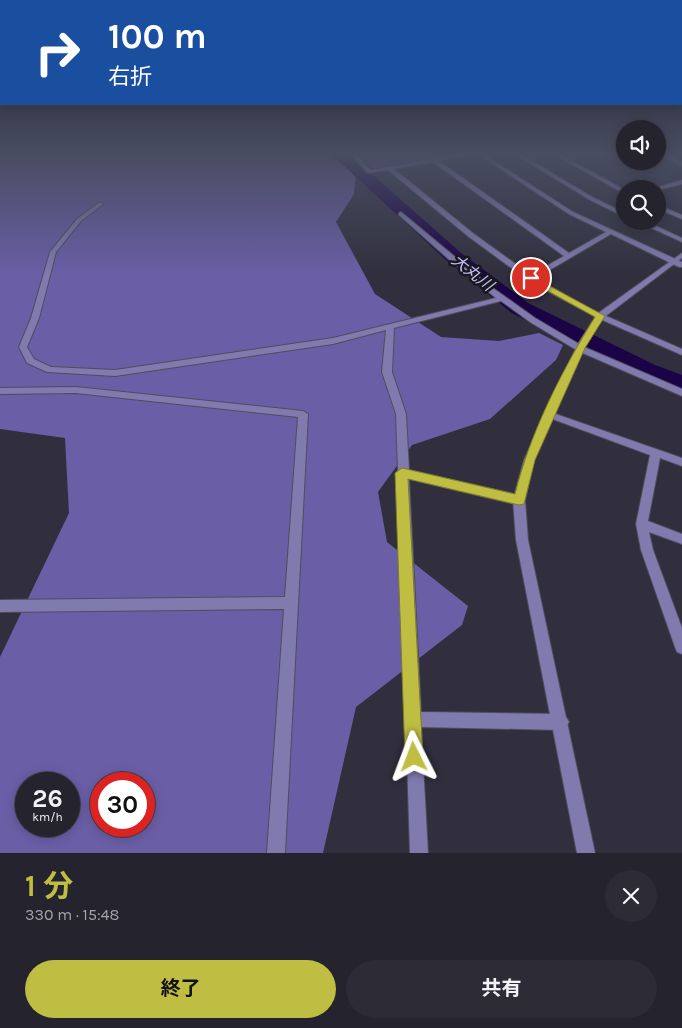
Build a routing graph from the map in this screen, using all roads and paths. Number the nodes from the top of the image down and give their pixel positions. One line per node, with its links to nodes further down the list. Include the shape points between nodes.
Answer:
1 (423, 195): 17 (street, via 498,256)
2 (483, 195): 14 (street)
3 (543, 195): 11 (street)
4 (585, 195): 7 (street)
5 (100, 204): 20 (street, via 79,220 53,252 35,318 23,347 30,361 50,370 115,373 288,348)
6 (666, 210): 9 (street)
7 (616, 211)
8 (402, 214): 18 (street)
9 (682, 217)
10 (659, 230): 12 (street)
11 (610, 232): 14 (street); 15 (street)
12 (682, 240)
13 (682, 255): 15 (street)
14 (569, 256): 17 (street)
15 (674, 262): 16 (street); 19 (street)
16 (682, 265)
17 (531, 278): 19 (street)
18 (501, 299): 20 (street); 21 (street)
19 (600, 316): 21 (street); 22 (street)
20 (390, 328): 28 (street, via 387,372 401,414)
21 (583, 344): 24 (street); 25 (street)
22 (682, 352)
23 (0, 391): 32 (street, via 76,390 302,414)
24 (682, 393)
25 (550, 416): 26 (street); 29 (street, via 529,460)
26 (656, 453): 27 (street); 30 (street)
27 (682, 462)
28 (402, 473): 29 (street); 35 (street)
29 (519, 500): 36 (street, via 522,540)
30 (642, 524): 31 (street); 34 (street, via 647,550)
31 (682, 540)
32 (292, 604): 33 (street); 37 (street)
33 (0, 606)
34 (680, 639)
35 (413, 719): 36 (street); 38 (street)
36 (561, 722): 39 (street)
37 (276, 853)
38 (419, 853)
39 (586, 853)

